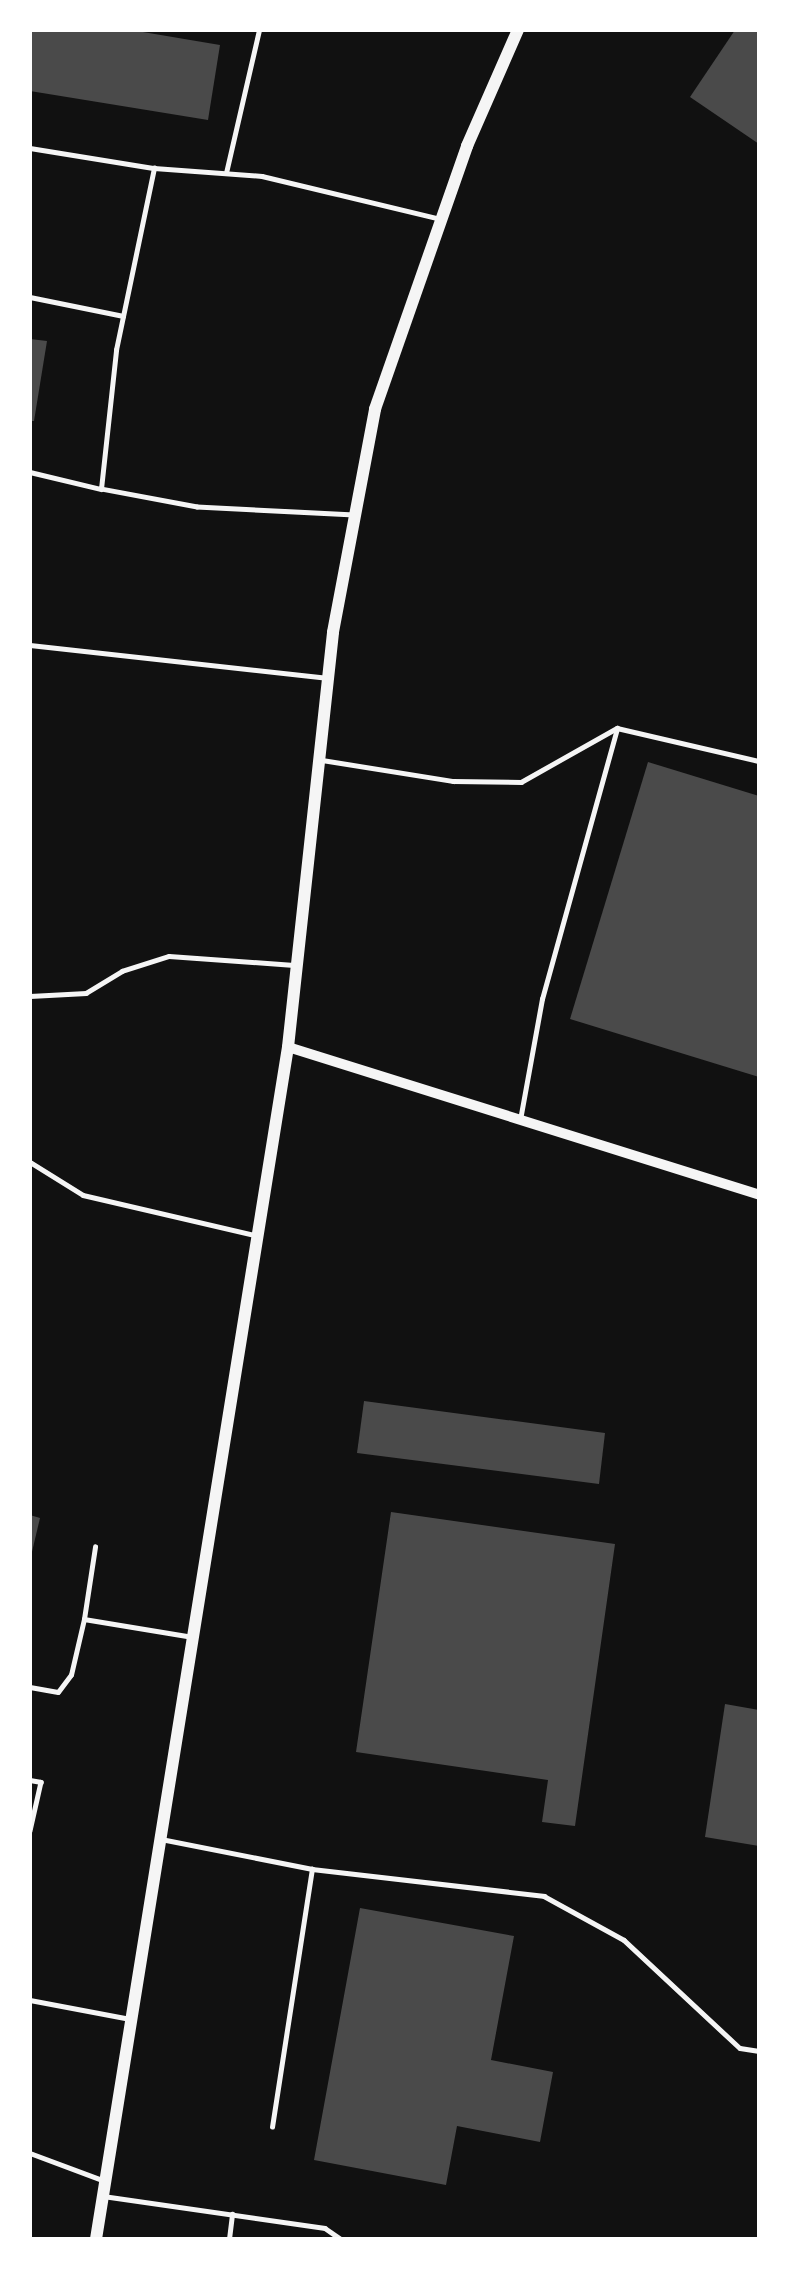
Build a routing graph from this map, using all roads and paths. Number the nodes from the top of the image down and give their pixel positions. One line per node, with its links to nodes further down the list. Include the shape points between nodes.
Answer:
1 (259, 30): 5 (lane)
2 (518, 30): 6 (main road, via 467,146)
3 (30, 148): 4 (lane)
4 (154, 168): 5 (lane); 8 (lane)
5 (226, 173): 6 (lane, via 262,176)
6 (441, 219): 11 (main road, via 375,409)
7 (30, 297): 8 (lane)
8 (123, 316): 10 (lane, via 106,417)
9 (30, 472): 10 (lane)
10 (100, 489): 11 (lane, via 197,507)
11 (355, 515): 13 (main road)
12 (30, 645): 13 (lane)
13 (328, 678): 15 (main road)
14 (617, 728): 15 (lane, via 521,782 453,781); 16 (lane); 20 (lane, via 542,999)
15 (319, 760): 17 (main road)
16 (759, 761)
17 (297, 965): 18 (lane, via 169,956 122,971 86,993); 19 (main road)
18 (30, 996)
19 (288, 1047): 20 (street); 23 (main road)
20 (520, 1120): 22 (street)
21 (30, 1162): 23 (lane, via 83,1195)
22 (759, 1195)
23 (258, 1236): 26 (main road)
24 (95, 1547): 25 (lane)
25 (84, 1619): 26 (lane); 27 (lane, via 71,1675 58,1692)
26 (193, 1637): 30 (main road)
27 (30, 1687)
28 (30, 1780): 29 (lane, via 40,1782)
29 (30, 1831)
30 (160, 1839): 31 (lane); 33 (main road)
31 (312, 1869): 34 (lane, via 544,1896 624,1940 740,2048); 35 (lane)
32 (30, 2000): 33 (lane)
33 (131, 2019): 37 (main road)
34 (759, 2051)
35 (272, 2127)
36 (30, 2153): 37 (lane)
37 (105, 2181): 38 (main road)
38 (103, 2195): 39 (lane); 40 (main road)
39 (232, 2214): 41 (lane); 42 (lane, via 325,2228)
40 (96, 2239)
41 (229, 2239)
42 (341, 2239)

